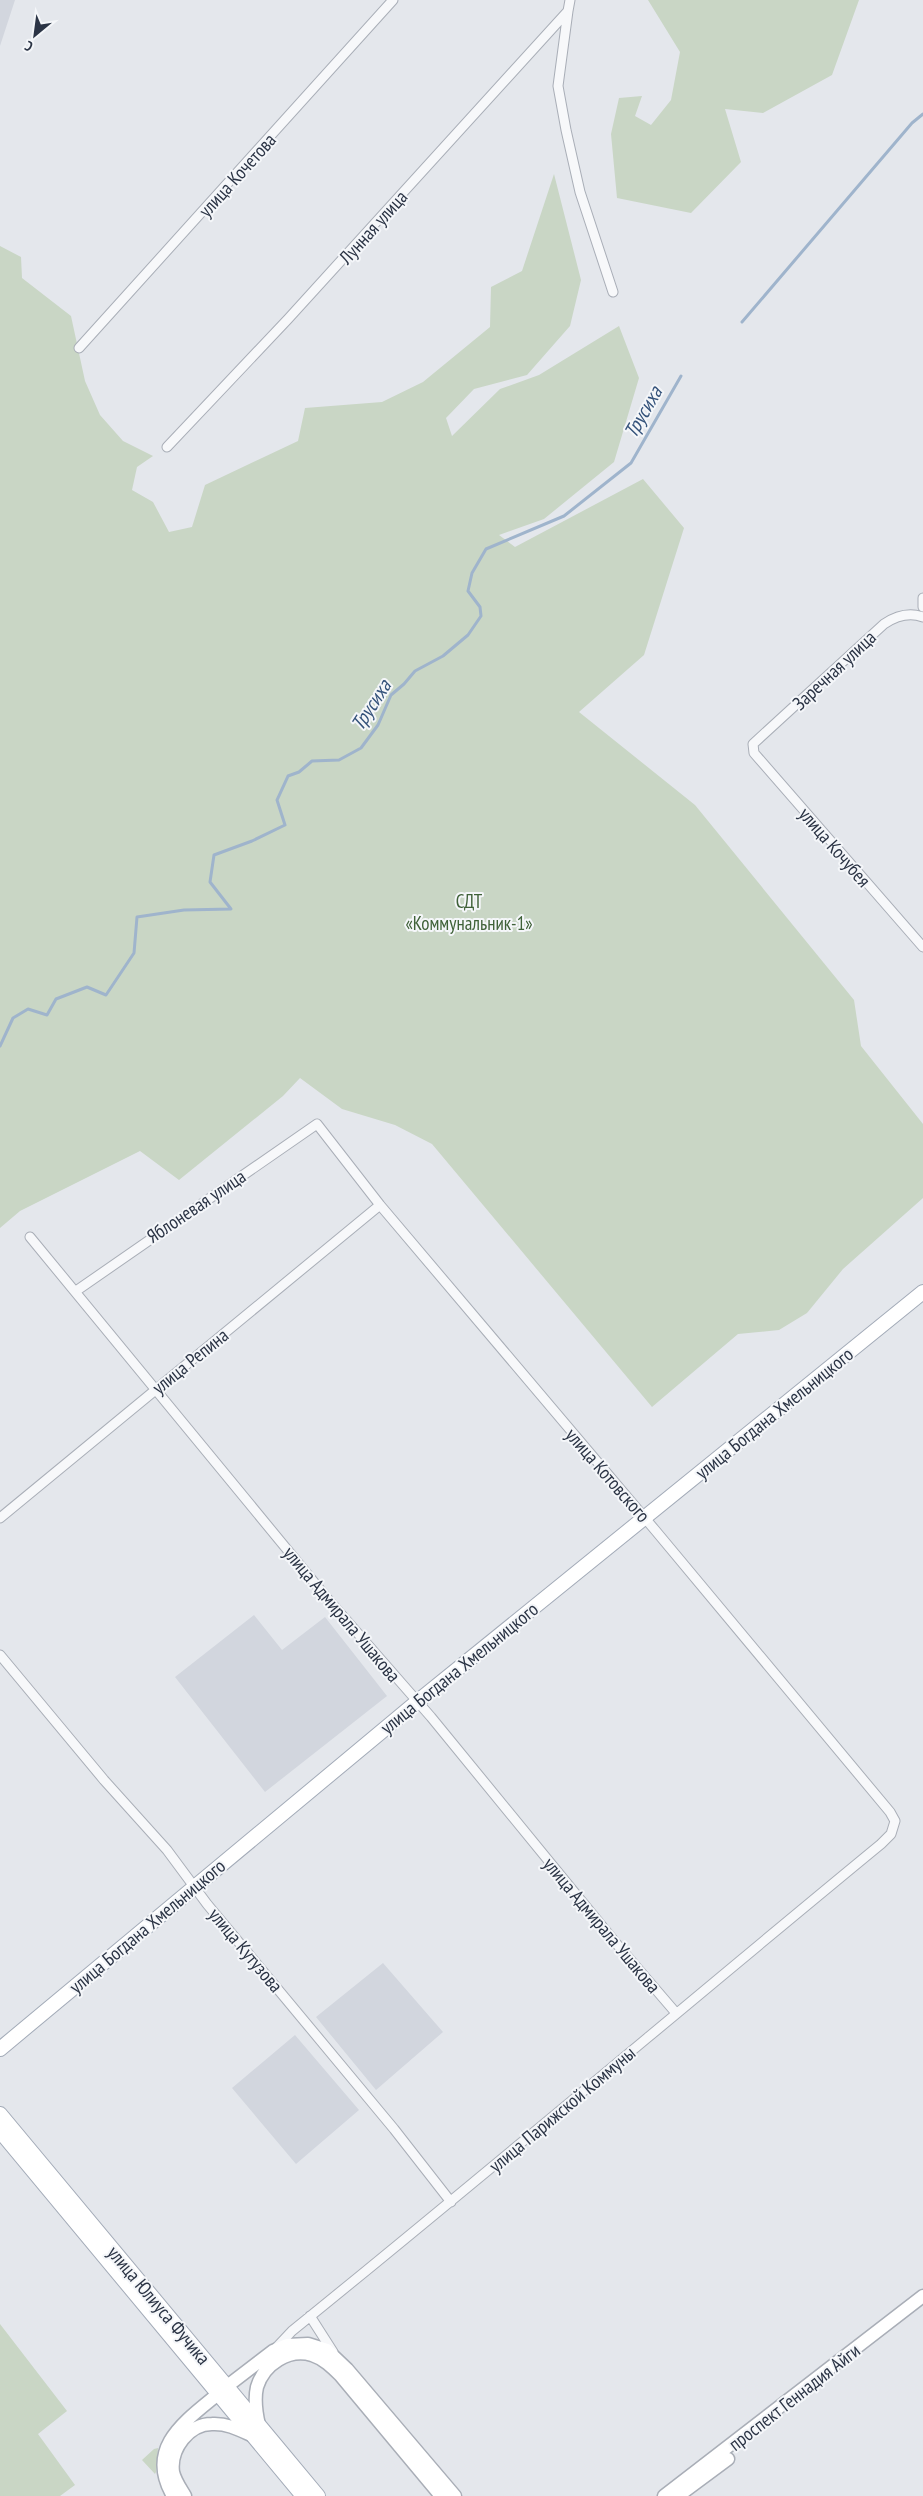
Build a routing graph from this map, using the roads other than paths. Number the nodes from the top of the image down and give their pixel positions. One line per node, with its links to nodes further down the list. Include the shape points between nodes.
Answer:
1 (394, 0): 5 (street, улица Кочетова)
2 (570, 0): 3 (street)
3 (568, 11): 4 (street, via 558,86 580,192); 6 (street, Лунная улица)
4 (613, 292)
5 (79, 348)
6 (167, 447)
7 (923, 598): 8 (street)
8 (923, 607)
9 (923, 616): 10 (street, Заречная улица, via 908,614 884,624)
10 (753, 744): 11 (street, улица Кочубея, via 754,753)
11 (923, 947)
12 (317, 1124): 13 (street, улица Котовского); 15 (street, Яблоневая улица)
13 (380, 1205): 17 (street, улица Репина); 19 (street, улица Котовского)
14 (30, 1237): 15 (street, улица Адмирала Ушакова)
15 (76, 1291): 17 (street, улица Адмирала Ушакова)
16 (923, 1292): 19 (main road, улица Богдана Хмельницкого)
17 (155, 1390): 18 (street, улица Репина); 21 (street, улица Адмирала Ушакова)
18 (0, 1518)
19 (644, 1518): 21 (main road, улица Богдана Хмельницкого); 22 (street, улица Котовского, via 890,1812 895,1821)
20 (0, 1655): 23 (street, улица Кутузова)
21 (417, 1702): 23 (main road, улица Богдана Хмельницкого); 24 (street, улица Адмирала Ушакова)
22 (894, 1827): 24 (street, улица Парижской Коммуны, via 881,1844)
23 (194, 1886): 25 (main road, улица Богдана Хмельницкого); 28 (street, улица Кутузова)
24 (676, 2013): 28 (street, улица Парижской Коммуны)
25 (0, 2049)
26 (0, 2114): 34 (main road, улица Юлиуса Фучика)
27 (0, 2131): 34 (main road, улица Юлиуса Фучика)
28 (452, 2202): 31 (street, улица Парижской Коммуны)
29 (923, 2296): 42 (main road, проспект Геннадия Айги)
30 (923, 2306): 43 (main road, проспект Геннадия Айги)
31 (310, 2316): 32 (street, улица Парижской Коммуны); 33 (street)
32 (273, 2351): 33 (main road, via 287,2345 308,2344 327,2350); 34 (main road, улица Парижской Коммуны)
33 (336, 2357): 41 (main road)
34 (222, 2391): 35 (main road, улица Юлиуса Фучика); 36 (main road, улица Парижской Коммуны, via 174,2433 165,2452 166,2484)
35 (256, 2431): 37 (main road, via 201,2425 183,2439 175,2454 173,2472); 38 (main road, улица Юлиуса Фучика); 39 (main road, улица Юлиуса Фучика); 40 (main road, via 255,2397 265,2372 284,2356 312,2355 330,2365)
36 (173, 2496)
37 (185, 2496)
38 (303, 2496)
39 (318, 2496)
40 (441, 2496)
41 (455, 2496)
42 (664, 2496)
43 (678, 2496)

